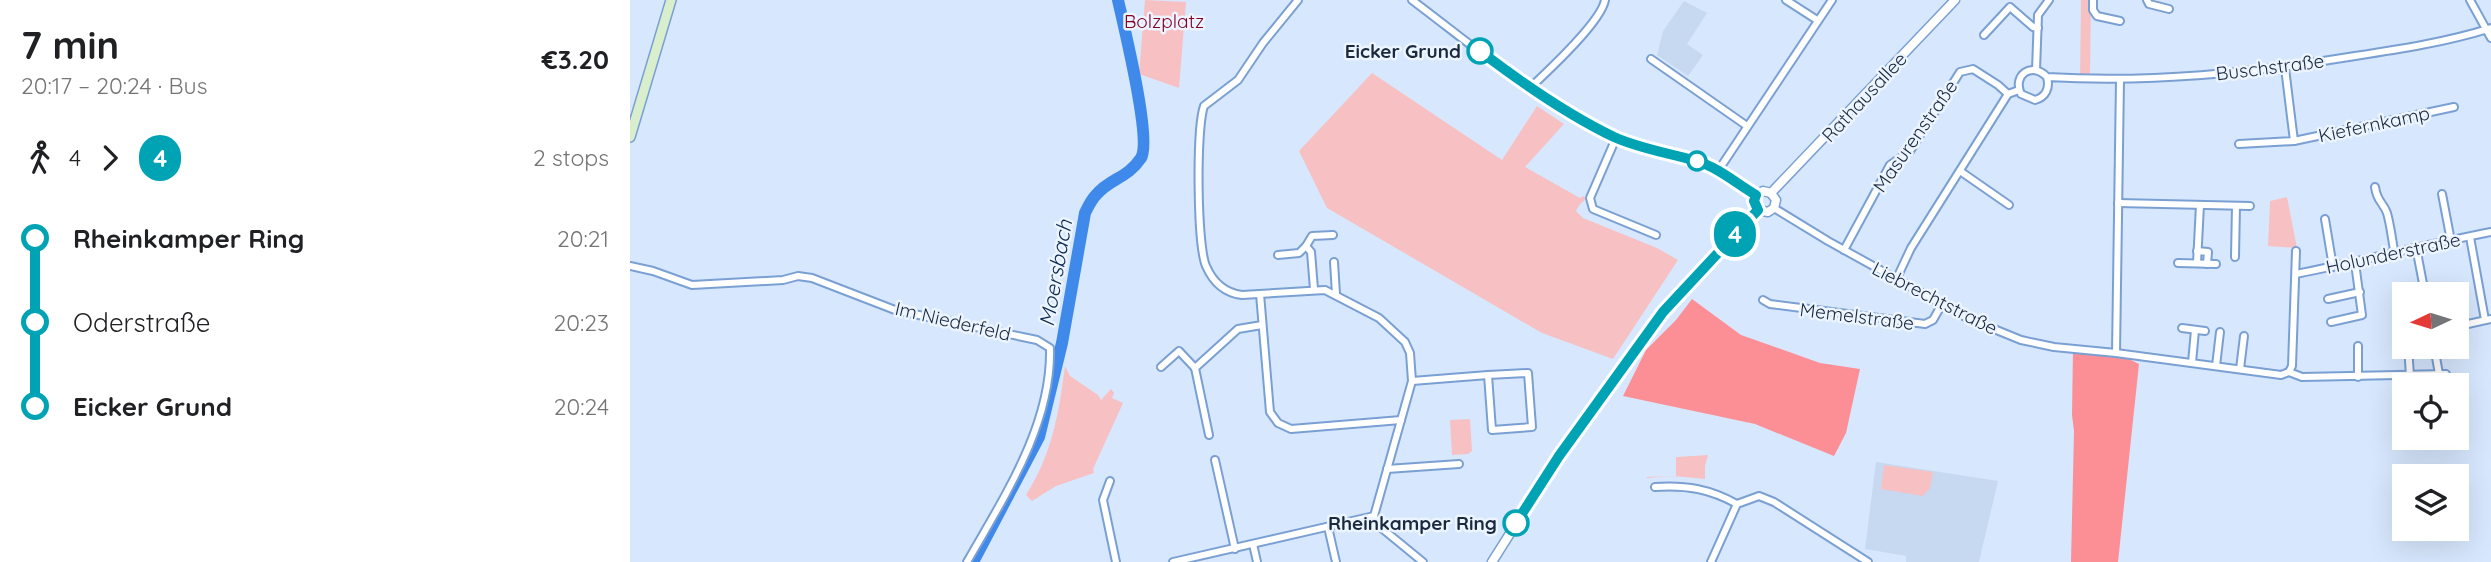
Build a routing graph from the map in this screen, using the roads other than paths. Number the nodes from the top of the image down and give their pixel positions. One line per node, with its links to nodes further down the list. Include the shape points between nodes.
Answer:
1 (671, 0): 29 (main road)
2 (1412, 0): 24 (street)
3 (1605, 0): 24 (street, via 1603,9 1571,47)
4 (1786, 0): 13 (street)
5 (1832, 0): 13 (street)
6 (1955, 0): 36 (street, Rathausallee)
7 (2049, 0): 15 (street, via 2038,15)
8 (2093, 0): 14 (street, via 2097,16)
9 (2147, 0): 12 (street)
10 (2470, 0): 16 (street)
11 (1296, 1): 73 (street, via 1238,80 1209,100 1200,118 1205,264 1210,275 1232,294)
12 (2169, 9)
13 (1817, 20): 28 (street)
14 (2120, 21)
15 (2038, 28): 17 (street, via 2010,7); 21 (street)
16 (2488, 29): 18 (street); 20 (street, Buschstraße, via 2436,43)
17 (1984, 34)
18 (2491, 38)
19 (1651, 59): 28 (street)
20 (2285, 68): 23 (street, Buschstraße); 31 (street, Kiefernkamp)
21 (2036, 70): 22 (street); 25 (street, via 2022,75)
22 (2046, 77): 23 (street, Buschstraße); 25 (street, via 2048,87 2039,99 2030,100)
23 (2120, 80): 39 (street)
24 (1531, 87): 30 (street)
25 (2019, 90): 26 (street)
26 (2008, 94): 34 (street); 54 (street, Masurenstraße, via 1973,69 1961,72 1910,151 1890,165)
27 (2454, 107): 31 (street, Kiefernkamp)
28 (1747, 126): 33 (street)
29 (630, 137)
30 (1616, 138): 33 (street); 48 (street, via 1590,205)
31 (2294, 141): 32 (street, Kiefernkamp)
32 (2239, 144)
33 (1718, 171): 38 (street)
34 (1960, 171): 40 (street); 69 (street)
35 (2375, 187): 58 (street, via 2377,201 2388,216)
36 (1771, 193): 38 (street); 44 (street, via 1776,200)
37 (2442, 194): 51 (street)
38 (1756, 195): 45 (street)
39 (2118, 202): 41 (street); 88 (street)
40 (2009, 205)
41 (2200, 205): 42 (street); 55 (street)
42 (2236, 206): 43 (street); 59 (street)
43 (2250, 206)
44 (1774, 208): 45 (street); 54 (street, Liebrechtstraße)
45 (1758, 210): 111 (street, via 1663,312 1559,456)
46 (2325, 219): 67 (street)
47 (2491, 232): 50 (street, Holunderstraße)
48 (1656, 234)
49 (1334, 235): 52 (street, via 1312,236)
50 (2470, 237): 51 (street, Holunderstraße); 78 (street)
51 (2451, 241): 53 (street, Holunderstraße)
52 (1306, 246): 57 (street, via 1299,253); 71 (street, via 1311,252)
53 (2416, 247): 58 (street, Holunderstraße); 70 (street)
54 (1843, 250): 69 (street, Liebrechtstraße)
55 (2197, 251): 62 (street); 64 (street, via 2207,252)
56 (2296, 251): 68 (street, Holunderstraße)
57 (1278, 255)
58 (2395, 255): 63 (street, Holunderstraße)
59 (2235, 257)
60 (1334, 262): 74 (street)
61 (2178, 263): 62 (street)
62 (2197, 263): 64 (street)
63 (2355, 263): 67 (street, Holunderstraße); 72 (street)
64 (2207, 264): 65 (street)
65 (2216, 264)
66 (630, 266): 112 (street, Im Niederfeld, via 692,285 812,278 895,310 1037,340 1050,348 1044,400 1031,442)
67 (2333, 267): 68 (street, Holunderstraße)
68 (2296, 274): 94 (street, Holunderstraße)
69 (1896, 280): 77 (street, Liebrechtstraße)
70 (2423, 282)
71 (1314, 289): 73 (street); 74 (street)
72 (2360, 292): 75 (street); 79 (street, via 2362,315)
73 (1260, 294): 81 (street)
74 (1336, 294): 98 (street, via 1397,333 1410,353)
75 (2329, 299)
76 (1763, 300): 77 (street, Memelstraße, via 1925,324 1933,320)
77 (1942, 304): 88 (street, Liebrechtstraße, via 2021,340)
78 (2488, 320): 80 (street)
79 (2331, 322)
80 (2469, 324)
81 (1262, 325): 92 (street, via 1238,329); 99 (street, via 1270,412 1278,423 1291,429)
82 (2182, 328): 83 (street)
83 (2195, 330): 84 (street); 89 (street)
84 (2205, 331)
85 (2220, 332): 90 (street)
86 (2244, 336): 93 (street)
87 (2358, 346): 97 (street)
88 (2116, 353): 89 (street, Liebrechtstraße)
89 (2192, 363): 90 (street, Liebrechtstraße)
90 (2217, 366): 93 (street, Liebrechtstraße)
91 (1161, 367): 92 (street, via 1179,351)
92 (1195, 368): 100 (street)
93 (2240, 369): 94 (street, Liebrechtstraße)
94 (2289, 372): 97 (street, Liebrechtstraße, via 2302,377)
95 (1488, 375): 95 (street, via 1492,430 1532,427 1528,373); 98 (street)
96 (2392, 376): 97 (street, Liebrechtstraße)
97 (2358, 377)
98 (1412, 381): 99 (street)
99 (1401, 420): 103 (street)
100 (1209, 435)
101 (1215, 460): 110 (street)
102 (1459, 464): 103 (street)
103 (1387, 468): 107 (street)
104 (1110, 481): 113 (street, via 1102,500)
105 (1656, 487): 106 (street, via 1718,493)
106 (1737, 505): 118 (street); 119 (street, via 1759,496 1774,502)
107 (1374, 516): 108 (street); 117 (street, via 1379,526)
108 (1328, 527): 109 (street); 116 (street)
109 (1253, 544): 110 (street); 115 (street)
110 (1235, 549): 114 (street)
111 (1495, 559)
112 (967, 562)
113 (1116, 562)
114 (1175, 562)
115 (1257, 562)
116 (1336, 562)
117 (1423, 562)
118 (1711, 562)
119 (1868, 562)

